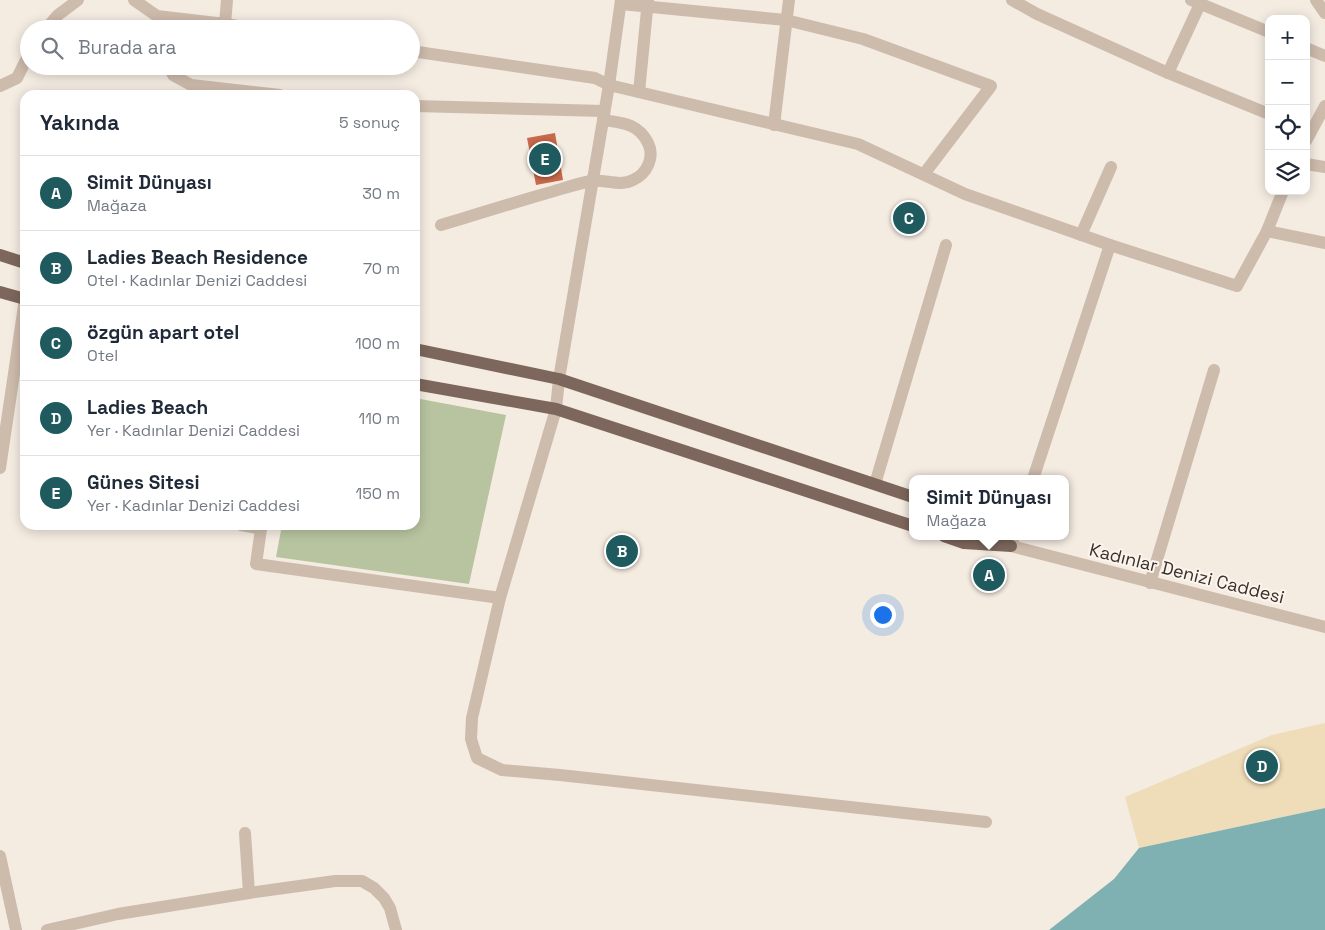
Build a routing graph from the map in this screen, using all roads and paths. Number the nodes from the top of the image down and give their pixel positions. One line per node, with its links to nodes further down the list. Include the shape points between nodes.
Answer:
1 (78, 0): 11 (street)
2 (134, 0): 12 (street)
3 (227, 0): 13 (street)
4 (789, 0): 14 (street)
5 (1012, 0): 20 (street, via 1036,14)
6 (1316, 0): 10 (street)
7 (621, 2): 9 (street); 22 (street)
8 (1195, 2): 15 (street); 20 (street)
9 (648, 3): 14 (street); 25 (street)
10 (1325, 13)
11 (54, 20)
12 (155, 20)
13 (225, 20)
14 (786, 20): 30 (street); 35 (street, via 863,39 991,86)
15 (1265, 30)
16 (1310, 50): 18 (street)
17 (420, 52): 22 (street, via 595,78)
18 (1325, 56)
19 (20, 72): 23 (street, via 17,78)
20 (1168, 73): 28 (street)
21 (173, 75): 24 (street, via 191,85)
22 (609, 85): 25 (street); 29 (street)
23 (0, 86)
24 (236, 90)
25 (639, 92): 30 (street)
26 (420, 106): 29 (street)
27 (1325, 106): 31 (street)
28 (1265, 112)
29 (604, 116): 36 (street); 36 (street, via 638,129 649,145 650,160 647,168 634,180 625,183)
30 (774, 124): 35 (street, via 858,144)
31 (1310, 131)
32 (1310, 165): 34 (street)
33 (1111, 167): 40 (street)
34 (1325, 167)
35 (924, 174): 40 (street, via 965,194)
36 (593, 181): 38 (street); 51 (street)
37 (1282, 195): 39 (street)
38 (441, 225)
39 (1266, 231): 42 (street); 43 (street, via 1238,286)
40 (1081, 235): 43 (street)
41 (946, 244): 56 (street)
42 (1325, 244)
43 (1110, 245): 55 (street)
44 (0, 255): 45 (main road)
45 (20, 261)
46 (0, 292): 47 (main road)
47 (20, 298)
48 (20, 333): 54 (street)
49 (420, 350): 51 (main road)
50 (1214, 370): 62 (street)
51 (559, 379): 53 (street); 56 (main road)
52 (420, 385): 53 (main road)
53 (556, 409): 58 (main road); 63 (street)
54 (0, 468)
55 (1034, 475)
56 (875, 484): 57 (main road)
57 (909, 497)
58 (909, 525)
59 (262, 530): 63 (street, via 256,564)
60 (955, 540): 61 (main road, via 964,543)
61 (1012, 541): 62 (street, Kadınlar Denizi Caddesi)
62 (1150, 582): 64 (street, Kadınlar Denizi Caddesi)
63 (500, 598): 65 (street, via 472,718 471,739 477,758 502,770)
64 (1325, 627)
65 (986, 822)
66 (245, 832): 68 (street)
67 (0, 856): 69 (street)
68 (249, 893): 70 (street, via 118,914); 71 (street, via 335,881 362,881 384,898)
69 (16, 930)
70 (49, 930)
71 (396, 930)

